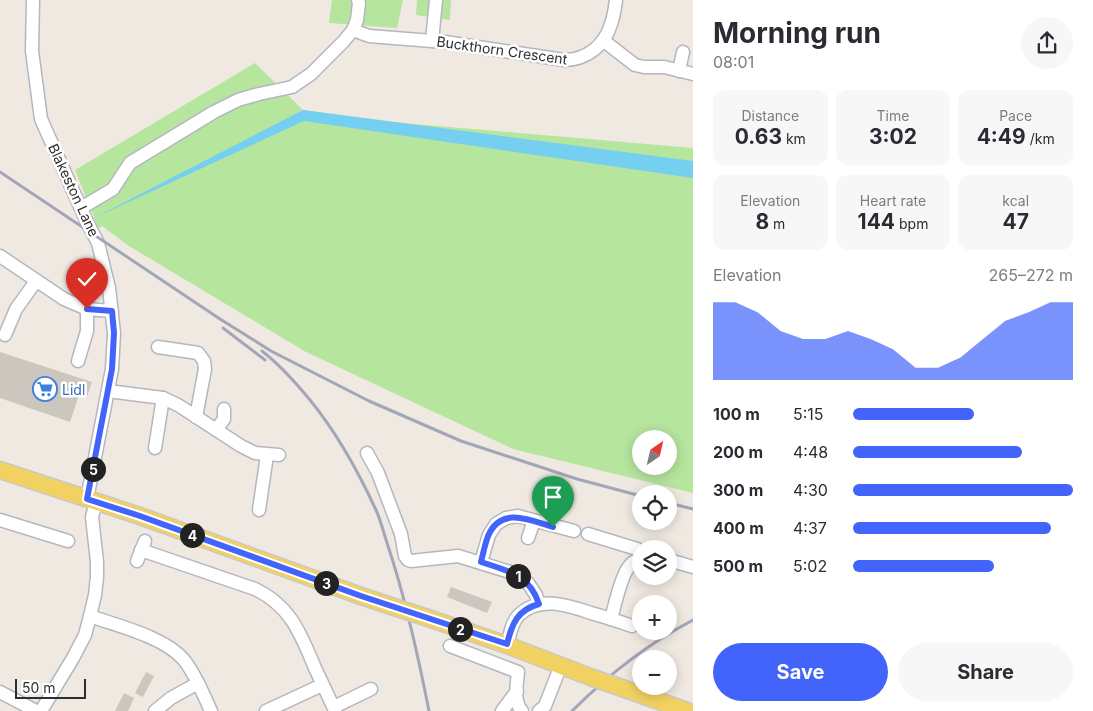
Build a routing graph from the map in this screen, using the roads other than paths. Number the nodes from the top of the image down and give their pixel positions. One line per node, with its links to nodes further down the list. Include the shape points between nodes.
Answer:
1 (32, 0): 11 (street, Blakeston Lane, via 32,51 41,119)
2 (358, 0): 5 (street, via 357,20)
3 (436, 0): 6 (street)
4 (616, 0): 7 (street)
5 (352, 30): 6 (street, Buckthorn Crescent, via 368,36); 11 (street, via 311,74 292,87 238,100 214,112 130,163 113,189)
6 (432, 41): 7 (street, Buckthorn Crescent, via 574,60 590,53)
7 (604, 41): 9 (street, via 635,65)
8 (683, 52): 9 (street)
9 (680, 71): 10 (street)
10 (693, 74)
11 (81, 208): 15 (street, Blakeston Lane, via 98,243 110,288)
12 (0, 256): 13 (street)
13 (36, 281): 14 (street); 16 (street, via 16,310)
14 (87, 309): 15 (street); 18 (street, via 87,331)
15 (112, 311): 19 (street, Blakeston Lane, via 114,333)
16 (5, 335)
17 (158, 347): 22 (street, via 198,353 204,360)
18 (78, 361)
19 (108, 390): 20 (street); 27 (street, Blakeston Lane)
20 (163, 398): 22 (street); 24 (street)
21 (224, 409): 23 (street, via 224,419)
22 (196, 417): 23 (street)
23 (216, 430): 28 (street, via 255,453 273,455 265,469)
24 (155, 448)
25 (367, 453): 37 (street, via 402,534 408,560 458,556)
26 (0, 470): 27 (main road)
27 (92, 500): 42 (street, Blakeston Lane, via 97,577); 45 (main road, bridge, via 352,593)
28 (259, 510)
29 (0, 520): 34 (street)
30 (534, 521): 31 (street); 33 (street); 37 (street, via 518,516 496,524 488,535)
31 (574, 532)
32 (588, 534): 35 (street)
33 (528, 538)
34 (68, 541)
35 (632, 547)
36 (141, 550): 49 (street, via 255,589 272,599 294,623)
37 (481, 562): 41 (street, via 513,573 528,583)
38 (677, 562): 40 (street)
39 (632, 563): 43 (street, via 624,574)
40 (693, 567)
41 (539, 604): 43 (street, via 567,605); 45 (street, via 518,616)
42 (90, 616): 48 (street, via 172,648); 55 (street, Blakeston Lane, via 73,658)
43 (611, 619): 44 (street)
44 (632, 626)
45 (507, 644): 47 (main road)
46 (450, 646): 51 (street, via 518,672)
47 (561, 665): 61 (street, via 545,706); 62 (main road, bridge)
48 (198, 683): 56 (street); 57 (street)
49 (322, 684): 53 (street); 58 (street)
50 (371, 689): 53 (street)
51 (517, 691): 59 (street); 60 (street)
52 (0, 692): 54 (street)
53 (334, 709)
54 (36, 711)
55 (41, 711)
56 (155, 711)
57 (211, 711)
58 (266, 711)
59 (502, 711)
60 (522, 711)
61 (539, 711)
62 (687, 711)

